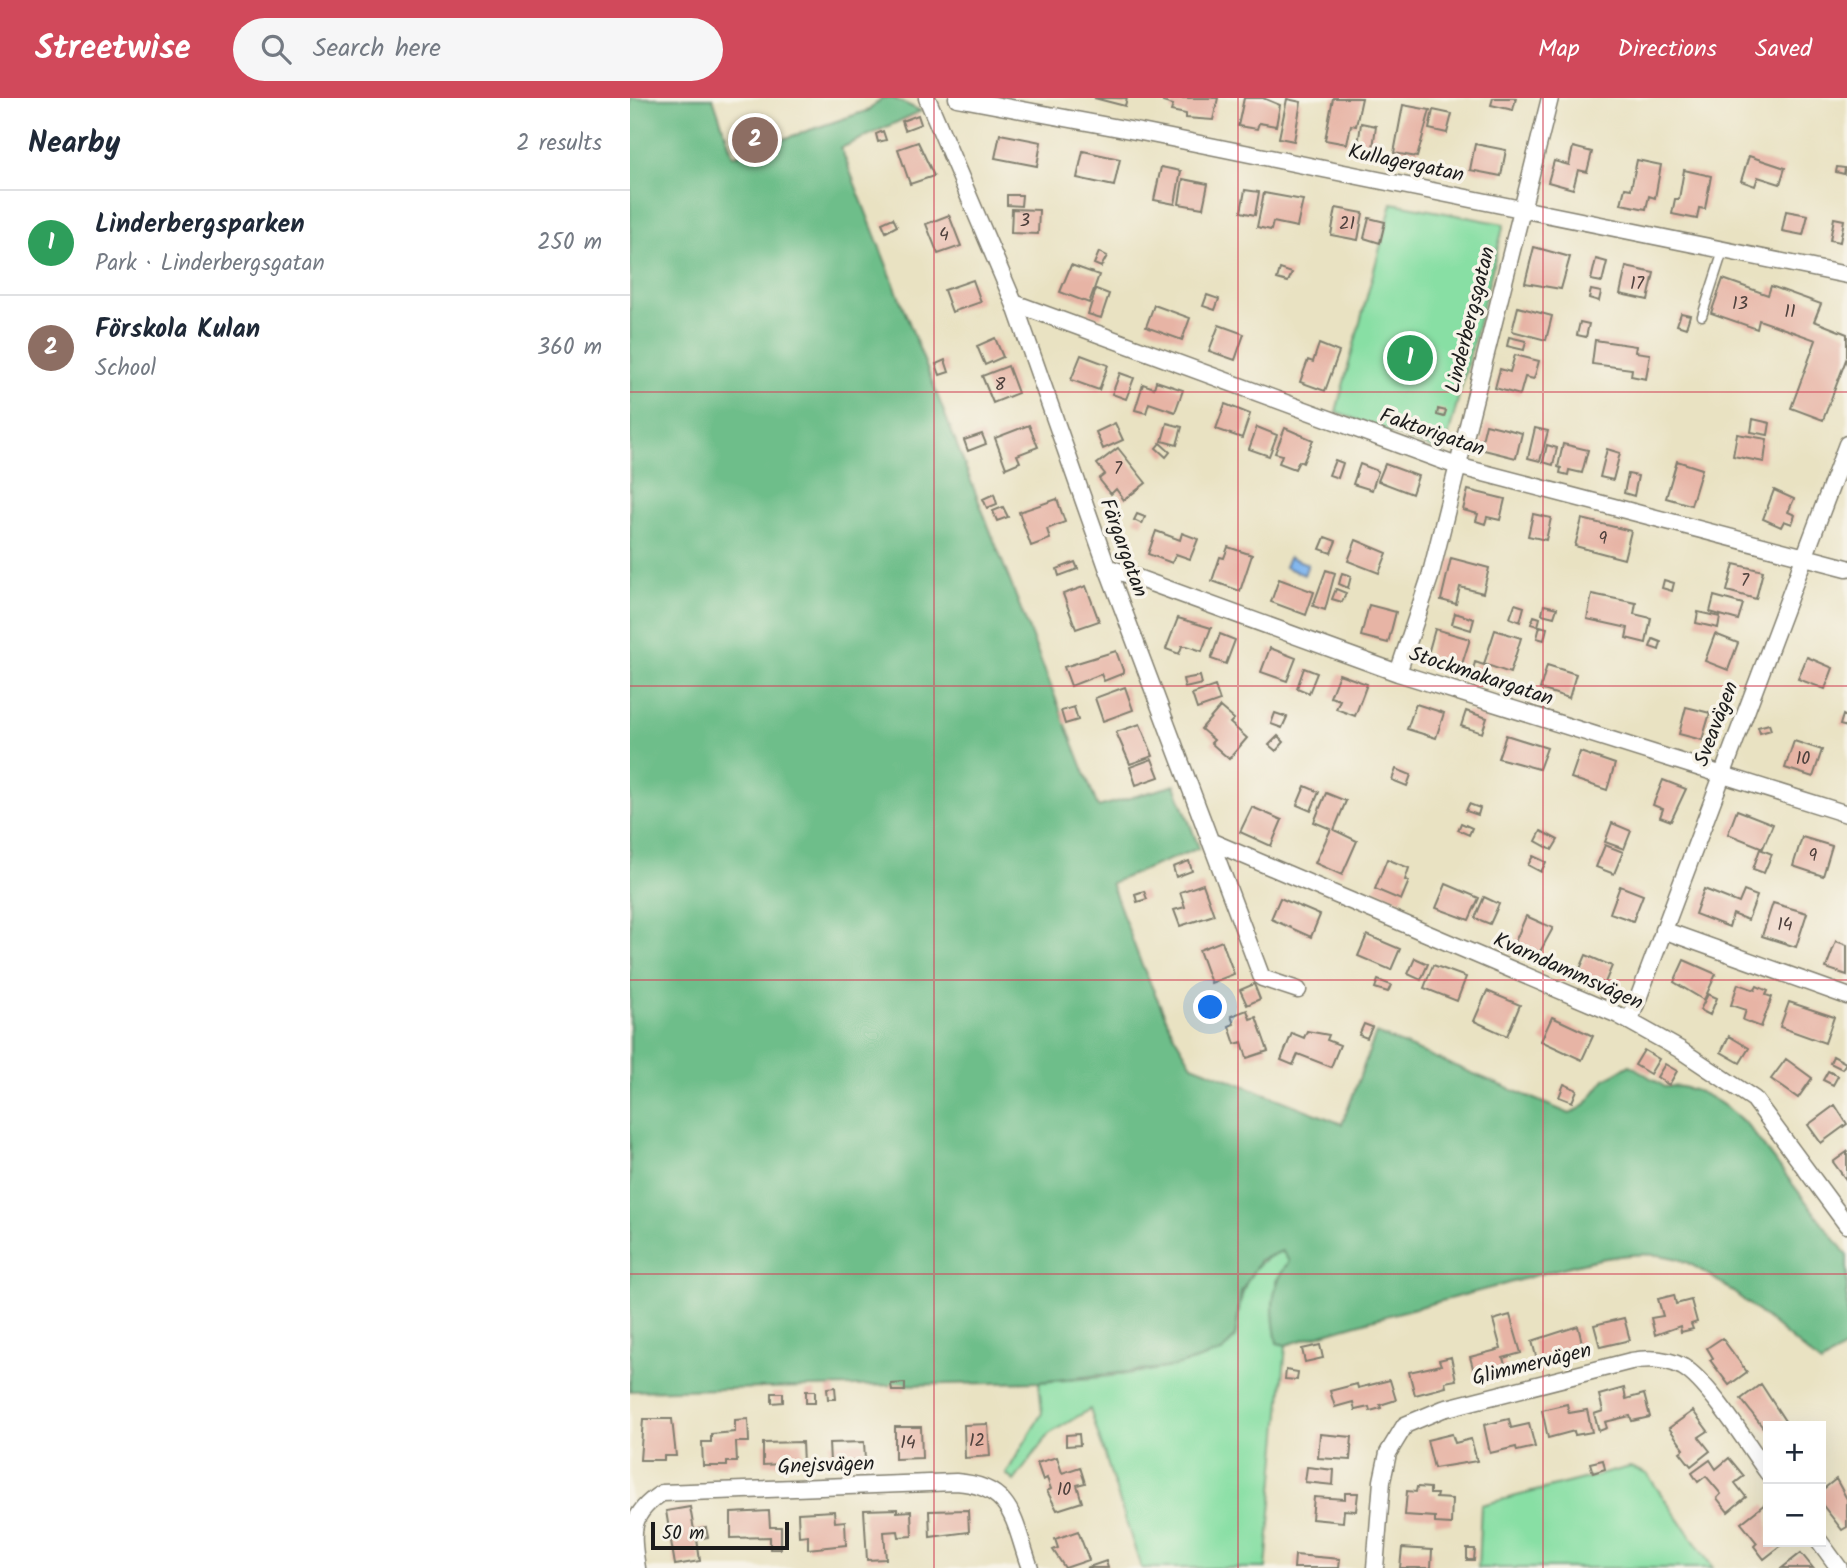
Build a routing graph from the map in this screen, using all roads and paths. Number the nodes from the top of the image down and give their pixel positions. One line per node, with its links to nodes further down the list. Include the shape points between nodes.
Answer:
1 (927, 98): 7 (street, Färgargatan)
2 (957, 98): 4 (street, Kullagergatan)
3 (1550, 98): 4 (street, Linderbergsgatan)
4 (1520, 209): 5 (street, Kullagergatan); 10 (street, Linderbergsgatan)
5 (1723, 251): 6 (street, Kullagergatan); 8 (lane)
6 (1847, 275)
7 (1014, 303): 10 (street, Faktorigatan); 12 (street, Färgargatan)
8 (1702, 316)
9 (1847, 444): 11 (street, Sveavägen)
10 (1457, 466): 11 (street, Faktorigatan); 14 (street, Linderbergsgatan, via 1430,577)
11 (1803, 556): 13 (street, Faktorigatan); 15 (street, Sveavägen)
12 (1107, 567): 14 (street, Stockmakargatan); 17 (street, Färgargatan)
13 (1847, 568)
14 (1398, 673): 15 (street, Stockmakargatan)
15 (1721, 774): 16 (street, Stockmakargatan); 18 (street, Sveavägen)
16 (1847, 814)
17 (1210, 841): 19 (street, Färgargatan, via 1262,978); 21 (street, Kvarndammsvägen)
18 (1663, 930): 20 (street); 21 (street, Sveavägen)
19 (1298, 990)
20 (1847, 996)
21 (1630, 1020): 22 (street, Kvarndammsvägen, via 1754,1099)
22 (1847, 1224)
23 (1763, 1466): 27 (street, Glimmervägen, via 1695,1375 1667,1361 1631,1361 1443,1409 1405,1425 1388,1453)
24 (1824, 1547): 28 (street)
25 (637, 1568): 26 (street, Gnejsvägen, via 631,1532 634,1515 642,1503 662,1493 956,1482 979,1484 1000,1496)
26 (1030, 1568)
27 (1375, 1568)
28 (1839, 1568)

